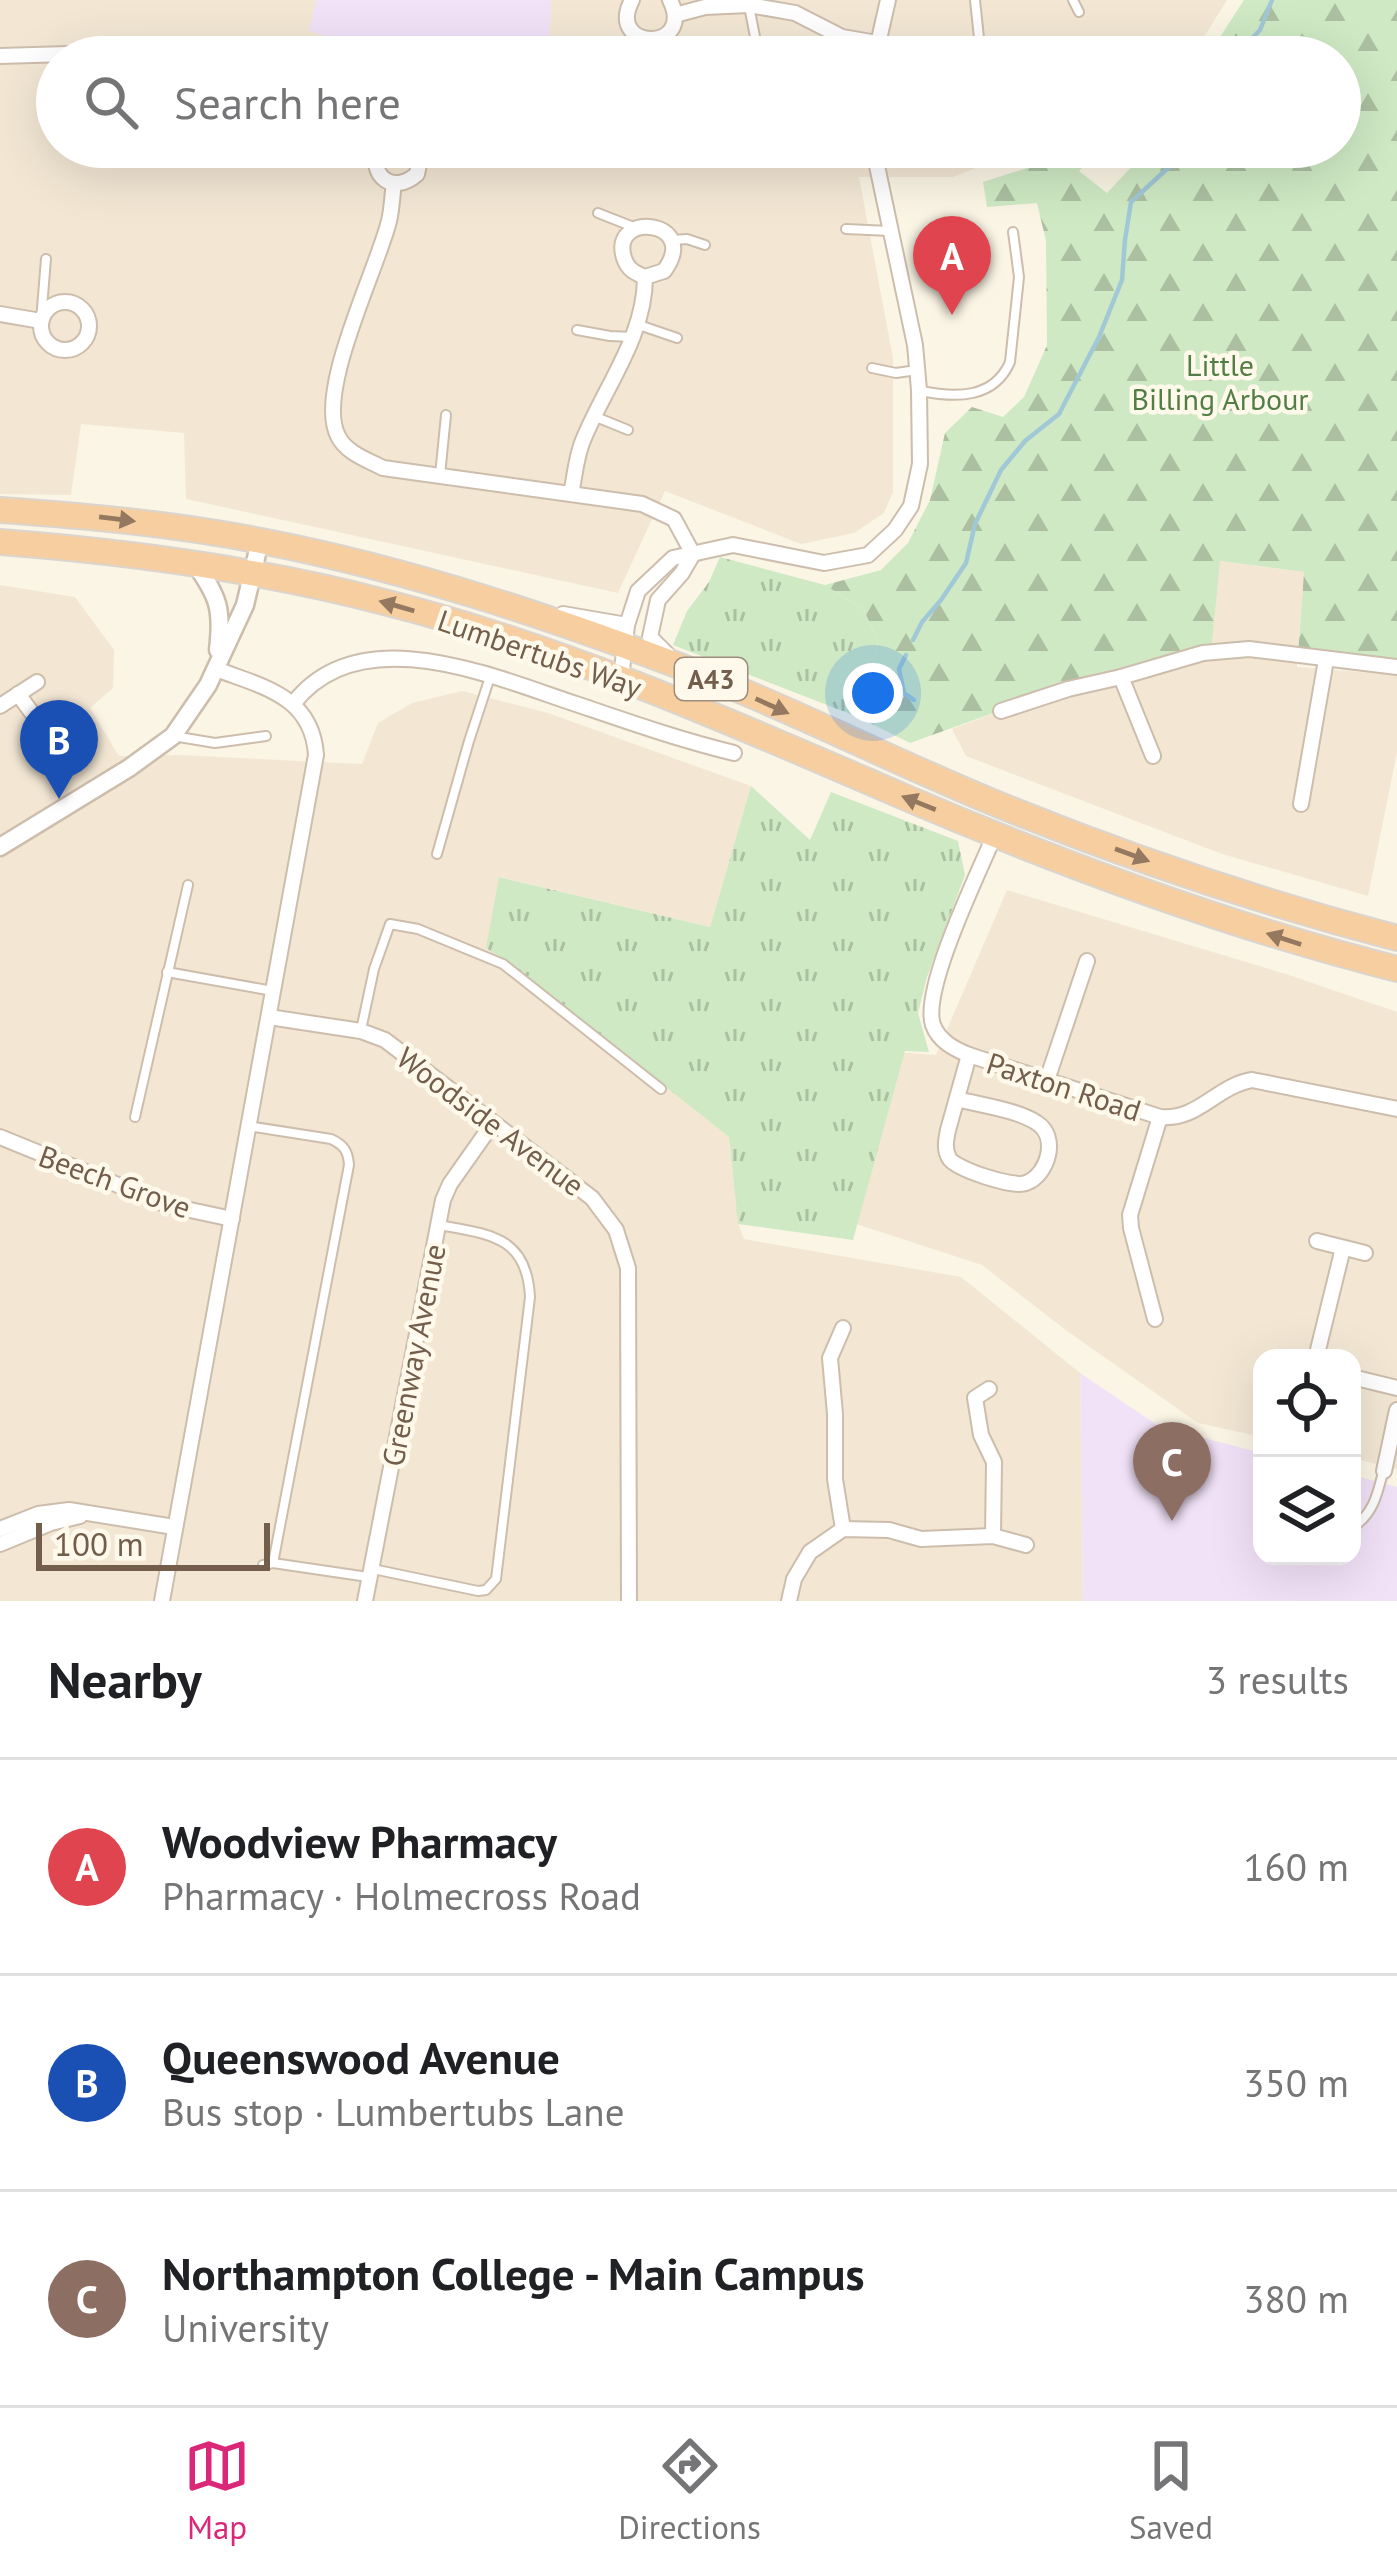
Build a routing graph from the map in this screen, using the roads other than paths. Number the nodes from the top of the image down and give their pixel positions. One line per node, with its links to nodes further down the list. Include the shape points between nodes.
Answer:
1 (632, 0): 9 (street, via 626,20)
2 (888, 0): 13 (street)
3 (975, 0): 14 (lane)
4 (1073, 0): 8 (lane)
5 (719, 3): 6 (street); 7 (street)
6 (748, 4): 11 (lane); 12 (street, via 795,13)
7 (673, 8): 10 (street)
8 (1079, 12)
9 (637, 36)
10 (665, 36)
11 (755, 36)
12 (840, 36)
13 (879, 36)
14 (979, 36)
15 (36, 54): 16 (street)
16 (0, 56)
17 (376, 168): 20 (street)
18 (420, 168): 20 (street)
19 (876, 168): 24 (street)
20 (394, 184): 41 (street, via 332,408 338,437 353,453 383,468)
21 (598, 214): 22 (lane)
22 (637, 228): 26 (street, via 659,228); 29 (street, via 622,249 630,269)
23 (846, 229): 24 (lane)
24 (890, 231): 36 (street)
25 (1012, 232): 37 (lane, via 1018,277 1005,373 981,392)
26 (671, 240): 27 (lane); 29 (street, via 670,264)
27 (705, 245)
28 (46, 259): 31 (lane)
29 (645, 277): 33 (street)
30 (0, 314): 31 (street)
31 (41, 321)
32 (577, 330): 33 (lane)
33 (635, 331): 34 (lane); 39 (street)
34 (676, 338)
35 (872, 368): 36 (lane)
36 (917, 370): 37 (street)
37 (919, 390): 46 (street, via 920,464 910,506 868,555 824,563 733,545)
38 (446, 415): 41 (lane)
39 (594, 416): 40 (lane); 42 (street)
40 (628, 430)
41 (440, 476): 42 (street)
42 (571, 494): 46 (street, via 642,504 674,519)
43 (0, 509): 44 (highway, Lumbertubs Way / A43, one-way to 44)
44 (260, 541): 48 (street); 49 (highway, Lumbertubs Way / A43)
45 (0, 542): 47 (highway, Lumbertubs Way / A43)
46 (693, 554): 49 (street, via 673,558 638,590); 54 (street, via 658,600 650,637)
47 (194, 561): 48 (highway, Lumbertubs Way / A43); 52 (street, via 217,597)
48 (254, 572): 52 (street); 56 (highway, Lumbertubs Way / A43, one-way to 48, via 386,602)
49 (625, 636): 54 (highway, Lumbertubs Way / A43); 56 (street)
50 (1326, 660): 51 (street); 55 (street, via 1203,652); 67 (street)
51 (1397, 667)
52 (217, 669): 59 (street); 63 (street)
53 (490, 675): 59 (street, Lumbertubs Way, via 426,659 379,661 326,673); 65 (street, Lumbertubs Way); 70 (lane)
54 (705, 676): 72 (highway, Lumbertubs Way / A43, one-way to 72, via 1025,815)
55 (1121, 677): 61 (street); 66 (street)
56 (621, 679): 68 (highway, Lumbertubs Way / A43, one-way to 56)
57 (37, 682): 58 (street)
58 (19, 694): 60 (street); 62 (street)
59 (293, 704): 76 (street, via 312,731 316,755)
60 (0, 706)
61 (1001, 711)
62 (32, 713)
63 (173, 736): 64 (lane, via 215,743); 69 (street)
64 (266, 736)
65 (734, 753)
66 (1153, 756)
67 (1301, 804)
68 (995, 834): 74 (highway, Lumbertubs Way / A43, one-way to 68, via 1139,892); 79 (street, Paxton Road, via 931,1000 936,1032)
69 (0, 847)
70 (437, 854)
71 (188, 885): 75 (lane)
72 (1397, 938)
73 (1088, 961): 80 (street)
74 (1397, 969)
75 (167, 972): 76 (lane); 84 (lane)
76 (274, 991): 77 (street)
77 (269, 1017): 78 (street, Woodside Avenue); 87 (street)
78 (361, 1031): 81 (lane, via 390,924 418,928 503,964); 86 (street, Woodside Avenue, via 395,1047)
79 (969, 1055): 80 (street, Paxton Road); 82 (street)
80 (1047, 1080): 85 (street, Paxton Road)
81 (661, 1089)
82 (957, 1099): 82 (street, via 946,1139 954,1164 1010,1184 1038,1175 1050,1146 1040,1124)
83 (1397, 1109): 85 (street, Paxton Road, via 1252,1080 1230,1085 1192,1113)
84 (135, 1118)
85 (1160, 1118): 94 (street, via 1130,1215)
86 (493, 1123): 90 (street, Greenway Avenue, via 449,1184); 113 (street, Woodside Avenue, via 592,1198 625,1254)
87 (248, 1126): 89 (street); 110 (lane, via 331,1139 349,1165 268,1564)
88 (0, 1137): 89 (street, Beech Grove, via 167,1205)
89 (232, 1219): 104 (street)
90 (439, 1225): 110 (street, Greenway Avenue); 110 (lane, via 505,1242 530,1284 496,1579 478,1591)
91 (1317, 1241): 92 (street)
92 (1343, 1248): 93 (street); 96 (street)
93 (1365, 1253)
94 (1155, 1319)
95 (843, 1328): 106 (street, via 830,1358)
96 (1318, 1349)
97 (1361, 1379): 98 (street)
98 (1397, 1388)
99 (989, 1389): 107 (street, via 975,1399 994,1462)
100 (1397, 1410): 101 (street)
101 (1384, 1471): 103 (lane)
102 (91, 1514): 104 (street); 105 (street, via 54,1510); 108 (street)
103 (1361, 1521)
104 (174, 1527): 111 (street)
105 (0, 1529)
106 (843, 1529): 107 (street, via 921,1539); 114 (street, via 810,1552)
107 (993, 1536): 109 (street)
108 (0, 1544)
109 (1026, 1545)
110 (370, 1573): 112 (street, Greenway Avenue)
111 (162, 1601)
112 (365, 1601)
113 (629, 1601)
114 (789, 1601)

